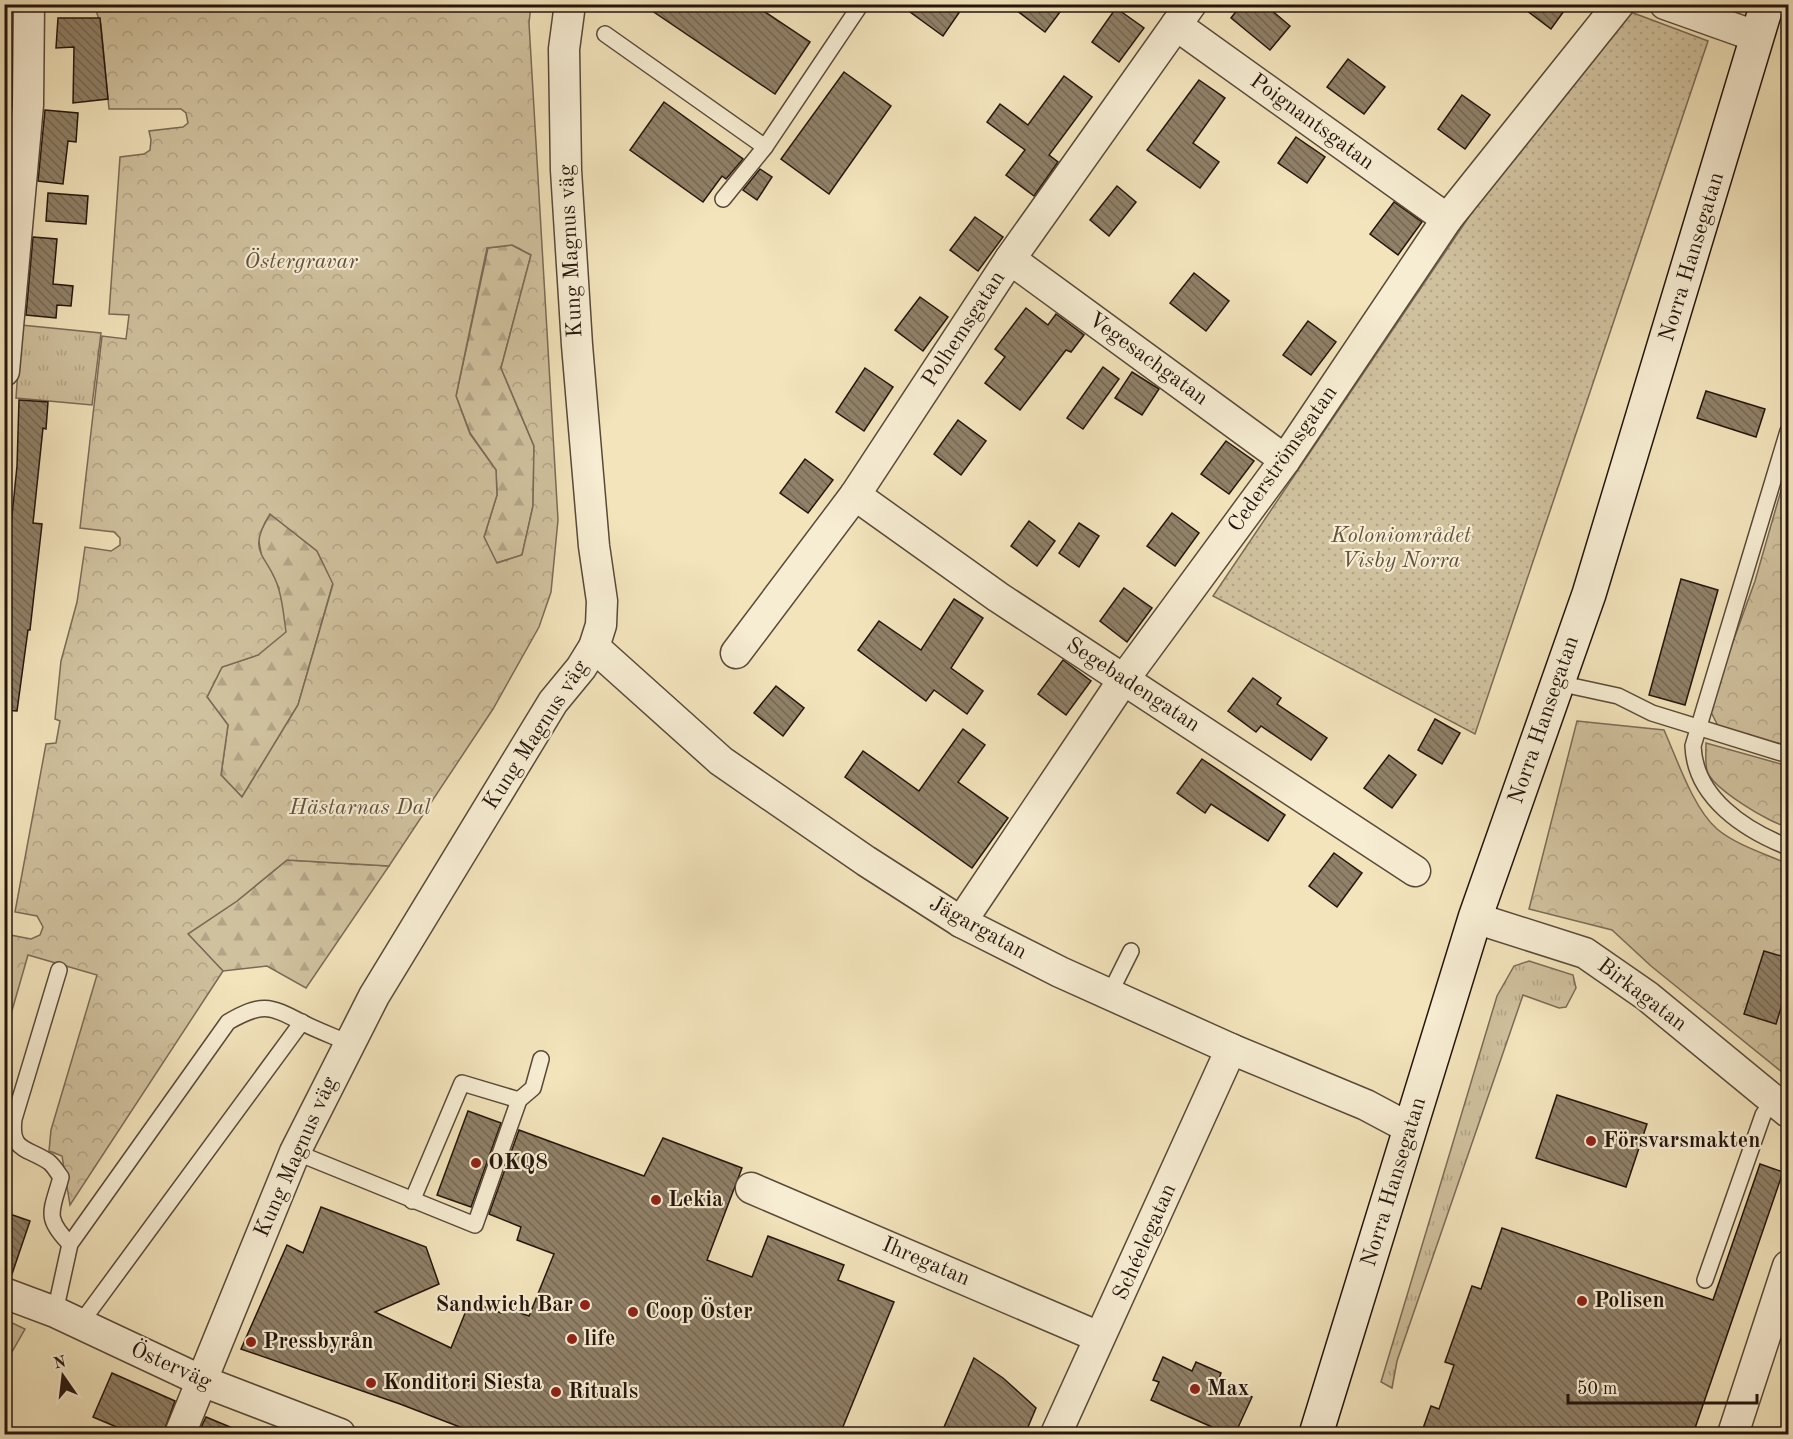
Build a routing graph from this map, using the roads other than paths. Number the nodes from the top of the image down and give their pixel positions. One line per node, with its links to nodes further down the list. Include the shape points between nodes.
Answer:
1 (29, 4): 12 (street, via 28,105)
2 (570, 4): 19 (street, Kung Magnus väg, via 564,49 566,170 577,345 602,601 601,625)
3 (861, 4): 10 (lane)
4 (1619, 4): 13 (street, Cederströmsgatan)
5 (1665, 4): 9 (street)
6 (1767, 4): 9 (main road, Norra Hansegatan)
7 (1184, 15): 13 (street, Poignantsgatan); 14 (street, Polhemsgatan)
8 (605, 34): 10 (lane)
9 (1758, 36): 22 (main road, Norra Hansegatan, via 1640,428)
10 (765, 147): 11 (lane)
11 (723, 199)
12 (12, 201): 15 (street)
13 (1447, 219): 17 (street, Cederströmsgatan)
14 (1010, 259): 17 (street, Vegesachgatan); 18 (street, Polhemsgatan)
15 (4, 371)
16 (1788, 431): 23 (lane)
17 (1285, 460): 21 (street, Cederströmsgatan)
18 (855, 495): 20 (street, Polhemsgatan); 21 (street, Segebadengatan, via 998,597)
19 (594, 647): 28 (street, Jägargatan, via 721,761); 33 (street, Kung Magnus väg, via 553,702)
20 (736, 653)
21 (1124, 679): 26 (street, Segebadengatan); 28 (street, Cederströmsgatan)
22 (1558, 683): 23 (lane, via 1618,696); 27 (main road, Norra Hansegatan)
23 (1697, 728): 24 (lane); 25 (lane, via 1694,762 1715,800 1753,831)
24 (1788, 755)
25 (1788, 847)
26 (1415, 871)
27 (1474, 918): 37 (street, Birkagatan, via 1585,953 1647,996); 38 (main road, Norra Hansegatan)
28 (961, 922): 31 (street, Jägargatan)
29 (1131, 951): 31 (lane)
30 (59, 970): 42 (lane, via 12,1135 16,1144 50,1163 61,1177 51,1215 54,1228)
31 (1109, 994): 34 (street, Jägargatan)
32 (302, 1023): 33 (lane); 42 (lane, via 281,1010 264,1008 245,1012 228,1022); 46 (lane)
33 (349, 1043): 39 (street, Kung Magnus väg)
34 (1231, 1049): 38 (street, Jägargatan, via 1366,1105); 47 (street, Schéelegatan)
35 (541, 1059): 36 (lane, via 533,1088)
36 (519, 1101): 41 (lane, via 462,1083); 41 (lane, via 475,1225)
37 (1781, 1106): 44 (lane, via 1763,1115)
38 (1411, 1129): 52 (main road, Norra Hansegatan)
39 (295, 1152): 41 (lane); 48 (street, Kung Magnus väg)
40 (751, 1188): 47 (street, Ihregatan)
41 (412, 1201)
42 (70, 1244): 46 (lane)
43 (1788, 1266): 53 (street)
44 (1705, 1280)
45 (4, 1293): 46 (street, Österväg)
46 (67, 1318): 48 (street, Österväg)
47 (1100, 1337): 51 (street, Schéelegatan)
48 (202, 1381): 49 (street, Kung Magnus väg); 50 (street, Österväg)
49 (180, 1434)
50 (340, 1434)
51 (1056, 1434)
52 (1316, 1434)
53 (1733, 1434)

